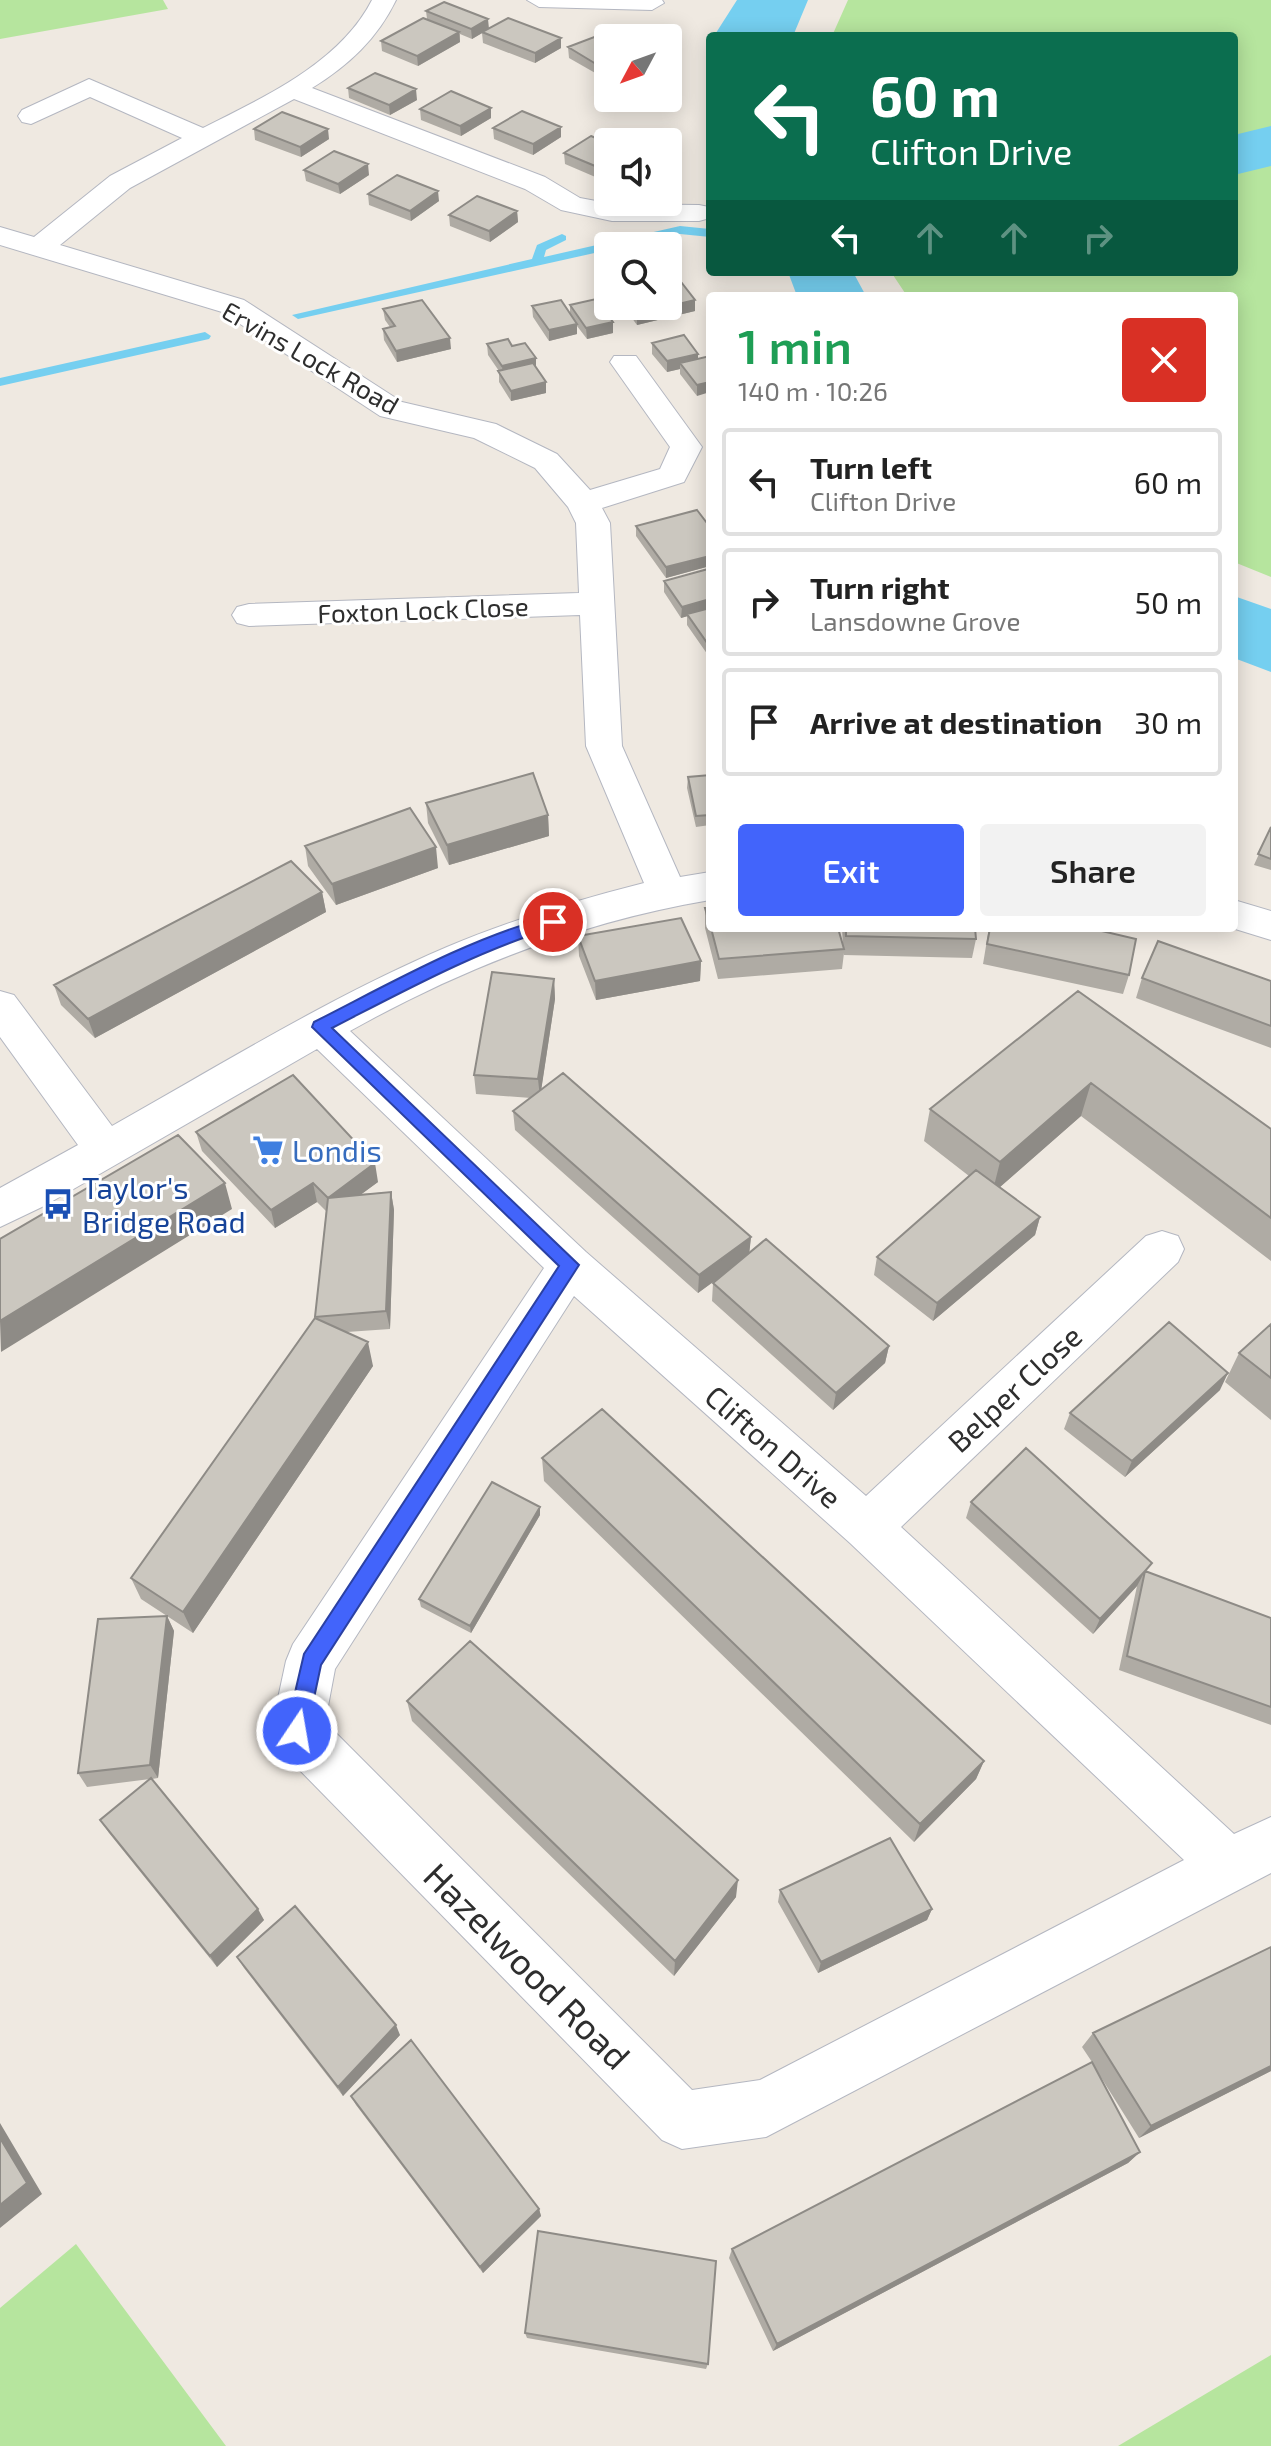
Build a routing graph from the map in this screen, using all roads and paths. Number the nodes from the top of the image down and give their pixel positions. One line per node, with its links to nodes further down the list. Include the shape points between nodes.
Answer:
1 (384, 0): 4 (street, via 360,38)
2 (539, 0): 3 (street)
3 (652, 3)
4 (294, 90): 6 (street); 7 (street, via 475,172 535,183 548,196)
5 (31, 116): 6 (street, via 89,87)
6 (206, 139): 13 (street, via 130,176)
7 (594, 211)
8 (682, 213): 9 (street)
9 (699, 213)
10 (639, 216): 11 (street)
11 (576, 235)
12 (0, 236): 13 (street, Ervins Lock Road)
13 (40, 247): 15 (street, Ervins Lock Road, via 233,306 391,409 485,431 546,461)
14 (625, 362): 15 (street, via 686,447 673,475)
15 (583, 503): 16 (street, Ervins Lock Road, via 593,523)
16 (597, 603): 17 (street, Foxton Lock Close); 19 (street, Ervins Lock Road, via 604,746)
17 (249, 615)
18 (706, 886): 19 (street)
19 (667, 891): 23 (street, via 524,929)
20 (1238, 915): 21 (street)
21 (1271, 926)
22 (0, 1006): 24 (street)
23 (320, 1027): 24 (street); 27 (street, Clifton Drive)
24 (106, 1150): 25 (street)
25 (0, 1209)
26 (1162, 1249): 28 (street, Belper Close)
27 (570, 1265): 28 (street, Clifton Drive); 29 (street, Hazelwood Road, via 311,1661 297,1731 682,2120 766,2108)
28 (867, 1527): 29 (street, Clifton Drive)
29 (1250, 1855)

